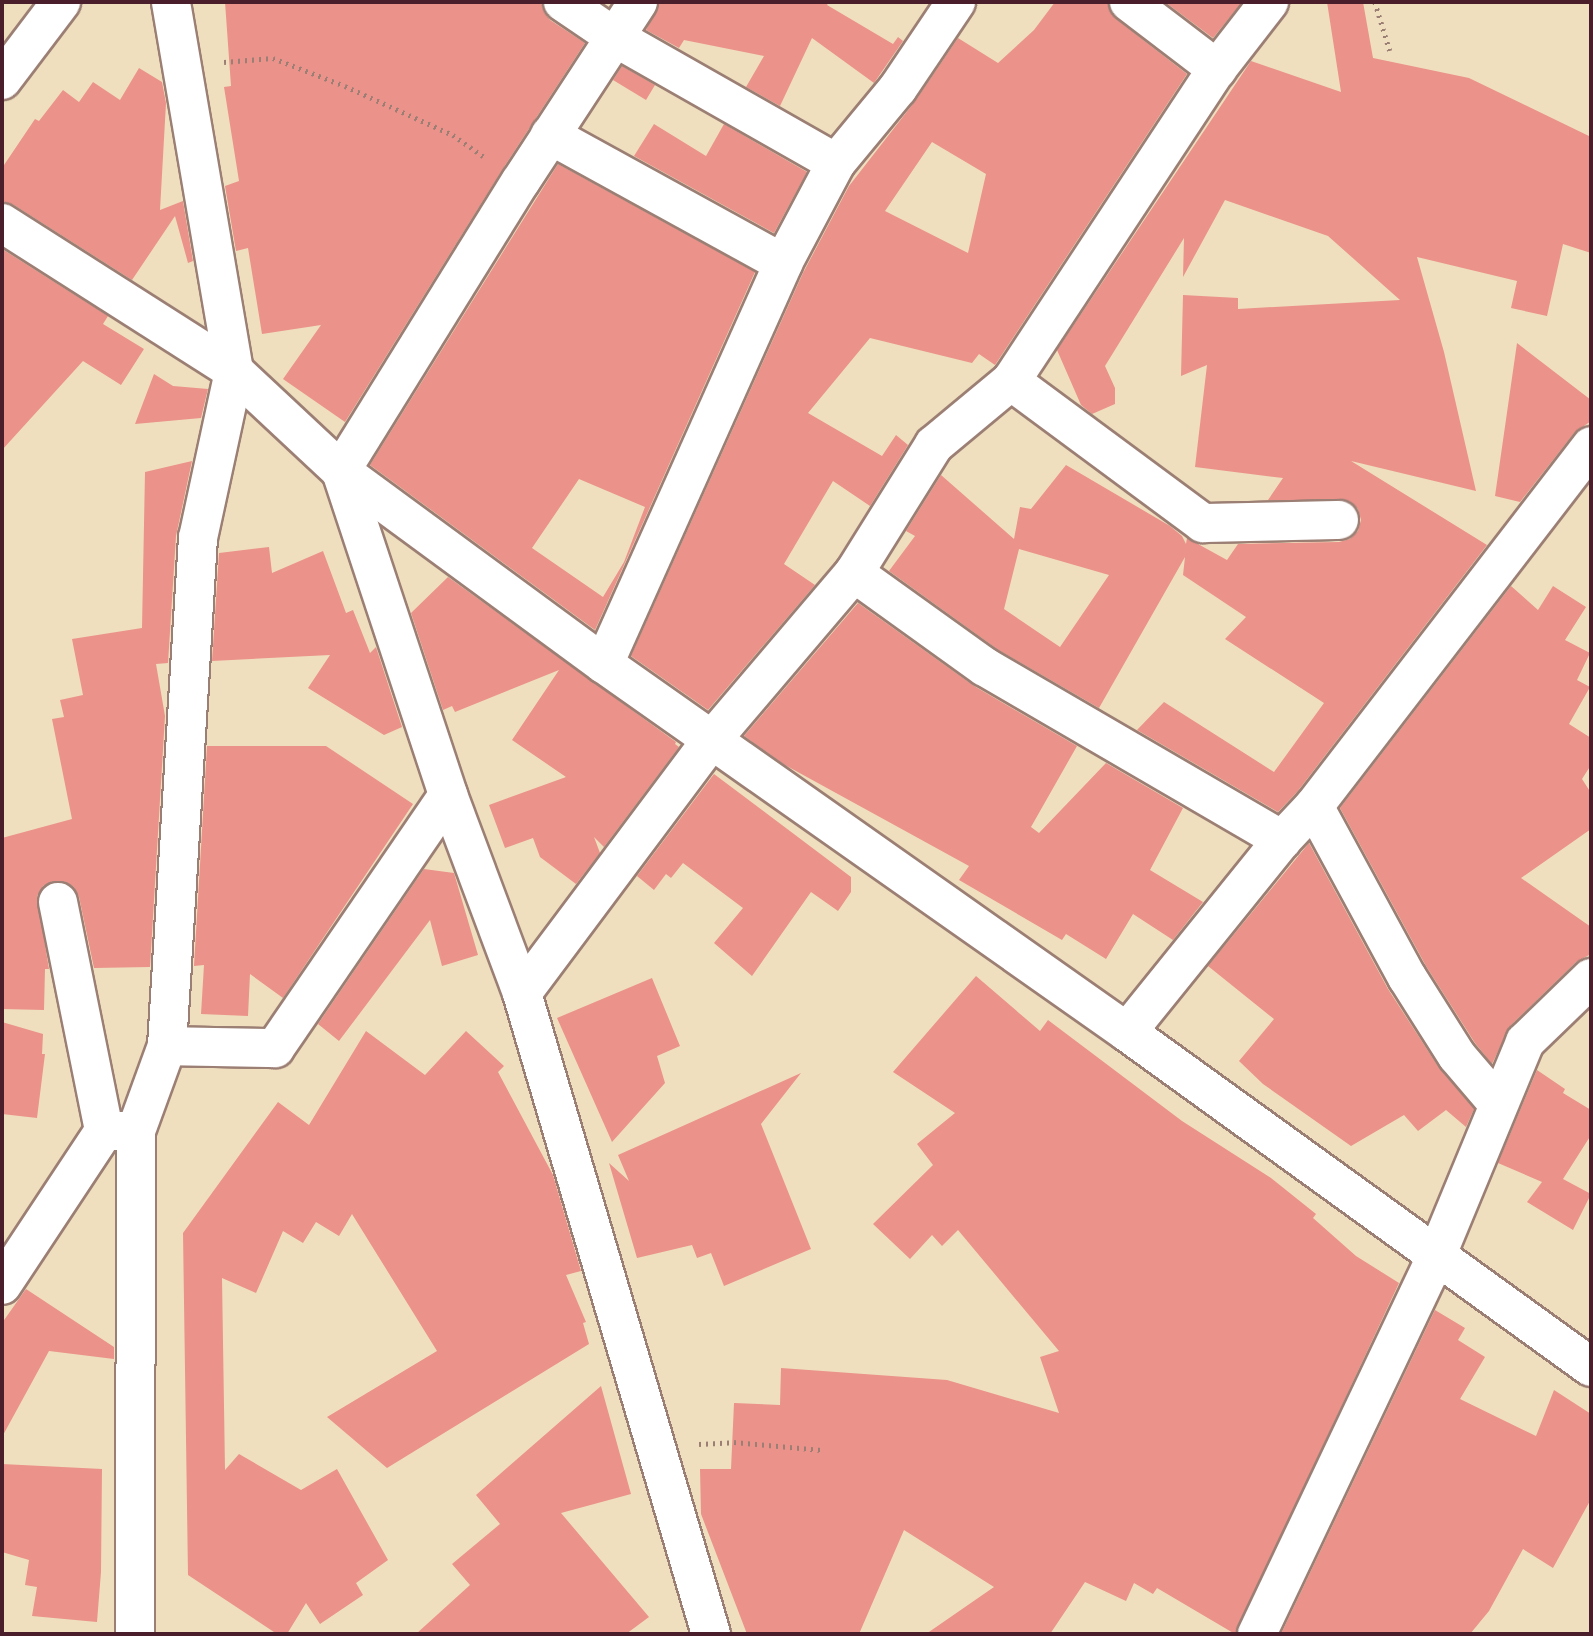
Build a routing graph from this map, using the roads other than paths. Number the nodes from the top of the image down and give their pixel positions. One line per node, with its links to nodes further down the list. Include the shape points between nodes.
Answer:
1 (61, 2): 10 (street)
2 (171, 2): 15 (street)
3 (563, 2): 8 (street)
4 (638, 2): 8 (street)
5 (956, 2): 12 (street, via 898,88)
6 (1129, 2): 9 (street)
7 (1269, 2): 9 (street)
8 (616, 38): 11 (street); 12 (street)
9 (1217, 69): 16 (street)
10 (2, 79)
11 (550, 135): 14 (street); 18 (street)
12 (836, 163): 14 (street)
13 (2, 223): 15 (street)
14 (783, 263): 22 (street)
15 (234, 371): 18 (street); 31 (street, via 198,538)
16 (1012, 381): 20 (street, via 1203,523); 21 (street, via 934,445)
17 (1591, 446): 19 (street)
18 (341, 471): 22 (street); 24 (street)
19 (1578, 483): 25 (street)
20 (1339, 520)
21 (854, 573): 23 (street); 26 (street, via 985,667)
22 (604, 664): 23 (street)
23 (710, 742): 29 (street); 30 (street)
24 (448, 795): 29 (street); 31 (street, via 275,1048)
25 (1314, 806): 26 (street); 32 (street, via 1407,977 1457,1056)
26 (1282, 839): 30 (street)
27 (58, 902): 33 (street)
28 (1591, 978): 32 (street, via 1525,1042)
29 (522, 993): 38 (street)
30 (1127, 1032): 34 (street)
31 (167, 1046): 33 (street)
32 (1498, 1104): 34 (street)
33 (120, 1131): 35 (street); 37 (street)
34 (1436, 1257): 36 (street); 39 (street)
35 (2, 1285)
36 (1591, 1367)
37 (135, 1634)
38 (711, 1634)
39 (1257, 1634)

